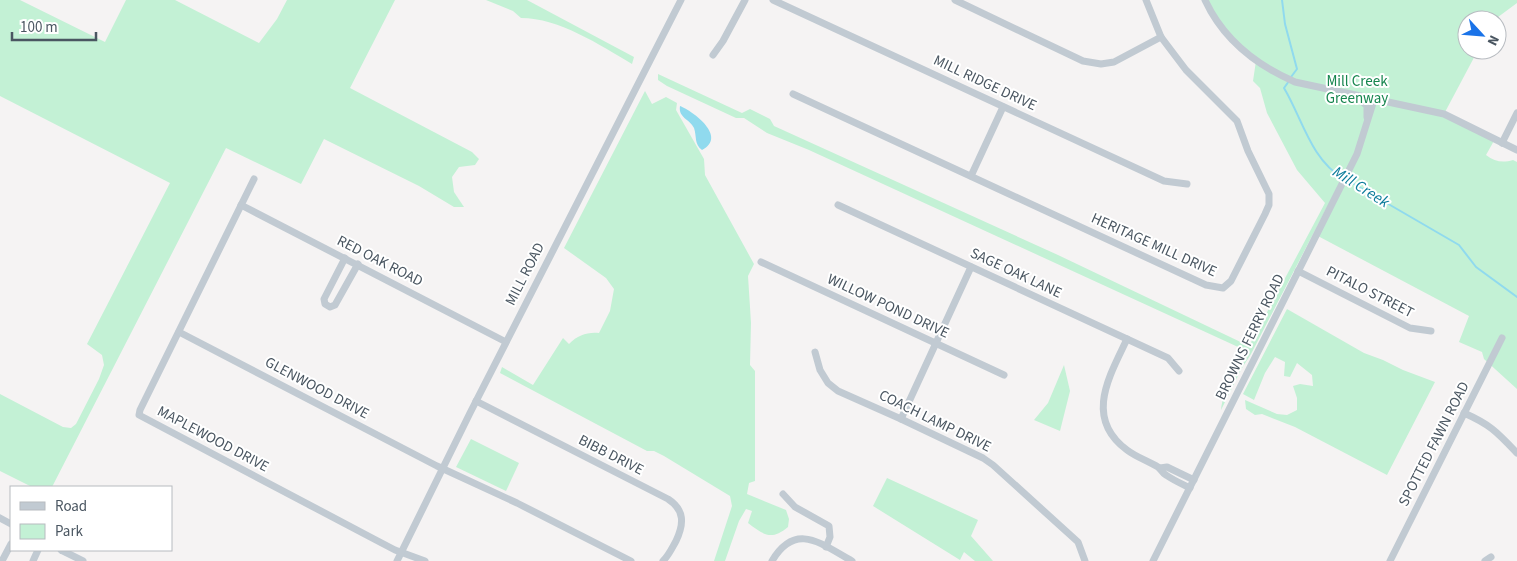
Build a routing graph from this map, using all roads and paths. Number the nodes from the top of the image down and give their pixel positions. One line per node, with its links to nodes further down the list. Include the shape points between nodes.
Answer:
1 (681, 0): 32 (street, MILL ROAD)
2 (745, 0): 8 (street)
3 (773, 0): 13 (street, MILL RIDGE DRIVE)
4 (955, 0): 7 (street, via 1083,61 1114,62)
5 (1146, 0): 7 (street, HERITAGE MILL DRIVE)
6 (1204, 0): 10 (street, via 1223,29 1256,62 1295,82)
7 (1161, 37): 18 (street, HERITAGE MILL DRIVE, via 1186,70 1237,121 1269,194 1270,205 1231,282 1223,288 1206,285)
8 (713, 55)
9 (794, 94): 18 (street, HERITAGE MILL DRIVE)
10 (1356, 96): 11 (street); 15 (street, via 1367,106)
11 (1374, 100): 12 (street); 15 (street, BROWNS FERRY ROAD)
12 (1396, 104): 15 (street, BROWNS FERRY ROAD, via 1385,104 1375,110); 16 (street, via 1448,116)
13 (1004, 107): 18 (street); 20 (street, MILL RIDGE DRIVE, via 1164,181)
14 (1517, 113): 16 (street)
15 (1367, 124): 27 (street, BROWNS FERRY ROAD, via 1357,154)
16 (1502, 143): 17 (street)
17 (1517, 150)
18 (971, 176)
19 (254, 179): 21 (street, MAPLEWOOD DRIVE)
20 (1187, 184)
21 (241, 205): 23 (street, RED OAK ROAD); 29 (street, MAPLEWOOD DRIVE)
22 (838, 205): 26 (street, SAGE OAK LANE)
23 (346, 258): 25 (street, RED OAK ROAD); 25 (street, via 324,299 330,307 335,305)
24 (761, 262): 33 (street, WILLOW POND DRIVE)
25 (358, 264): 32 (street, RED OAK ROAD)
26 (971, 267): 31 (street, SAGE OAK LANE); 33 (street)
27 (1298, 271): 28 (street, PITALO STREET, via 1410,328); 43 (street, BROWNS FERRY ROAD)
28 (1431, 331)
29 (179, 332): 42 (street, GLENWOOD DRIVE); 49 (street, MAPLEWOOD DRIVE, via 139,415)
30 (1502, 338): 38 (street, SPOTTED FAWN ROAD)
31 (1127, 339): 35 (street, SAGE OAK LANE, via 1168,358); 41 (street, via 1104,390 1105,420 1111,433 1124,447)
32 (506, 342): 37 (street, MILL ROAD)
33 (935, 343): 36 (street, WILLOW POND DRIVE); 39 (street)
34 (815, 352): 39 (street, COACH LAMP DRIVE, via 820,370 838,391)
35 (1179, 371)
36 (1004, 375)
37 (476, 402): 42 (street, MILL ROAD); 55 (street, BIBB DRIVE, via 676,504 681,512 681,531)
38 (1464, 413): 40 (street, via 1495,429); 60 (street, SPOTTED FAWN ROAD)
39 (901, 418): 58 (street, COACH LAMP DRIVE, via 993,465 1078,542)
40 (1517, 453)
41 (1160, 468): 43 (street, via 1167,467); 44 (street, via 1164,474)
42 (443, 469): 49 (street, MILL ROAD); 54 (street)
43 (1194, 480): 44 (street, BROWNS FERRY ROAD)
44 (1190, 488): 59 (street, BROWNS FERRY ROAD)
45 (783, 494): 47 (street, via 795,507 830,526)
46 (10, 546): 50 (street)
47 (826, 547): 56 (street, via 800,538 791,540); 57 (street)
48 (63, 551): 51 (street)
49 (402, 552): 52 (street, MILL ROAD); 53 (street)
50 (2, 561)
51 (83, 561)
52 (398, 561)
53 (425, 561)
54 (631, 561)
55 (663, 561)
56 (772, 561)
57 (852, 561)
58 (1085, 561)
59 (1153, 561)
60 (1390, 561)

